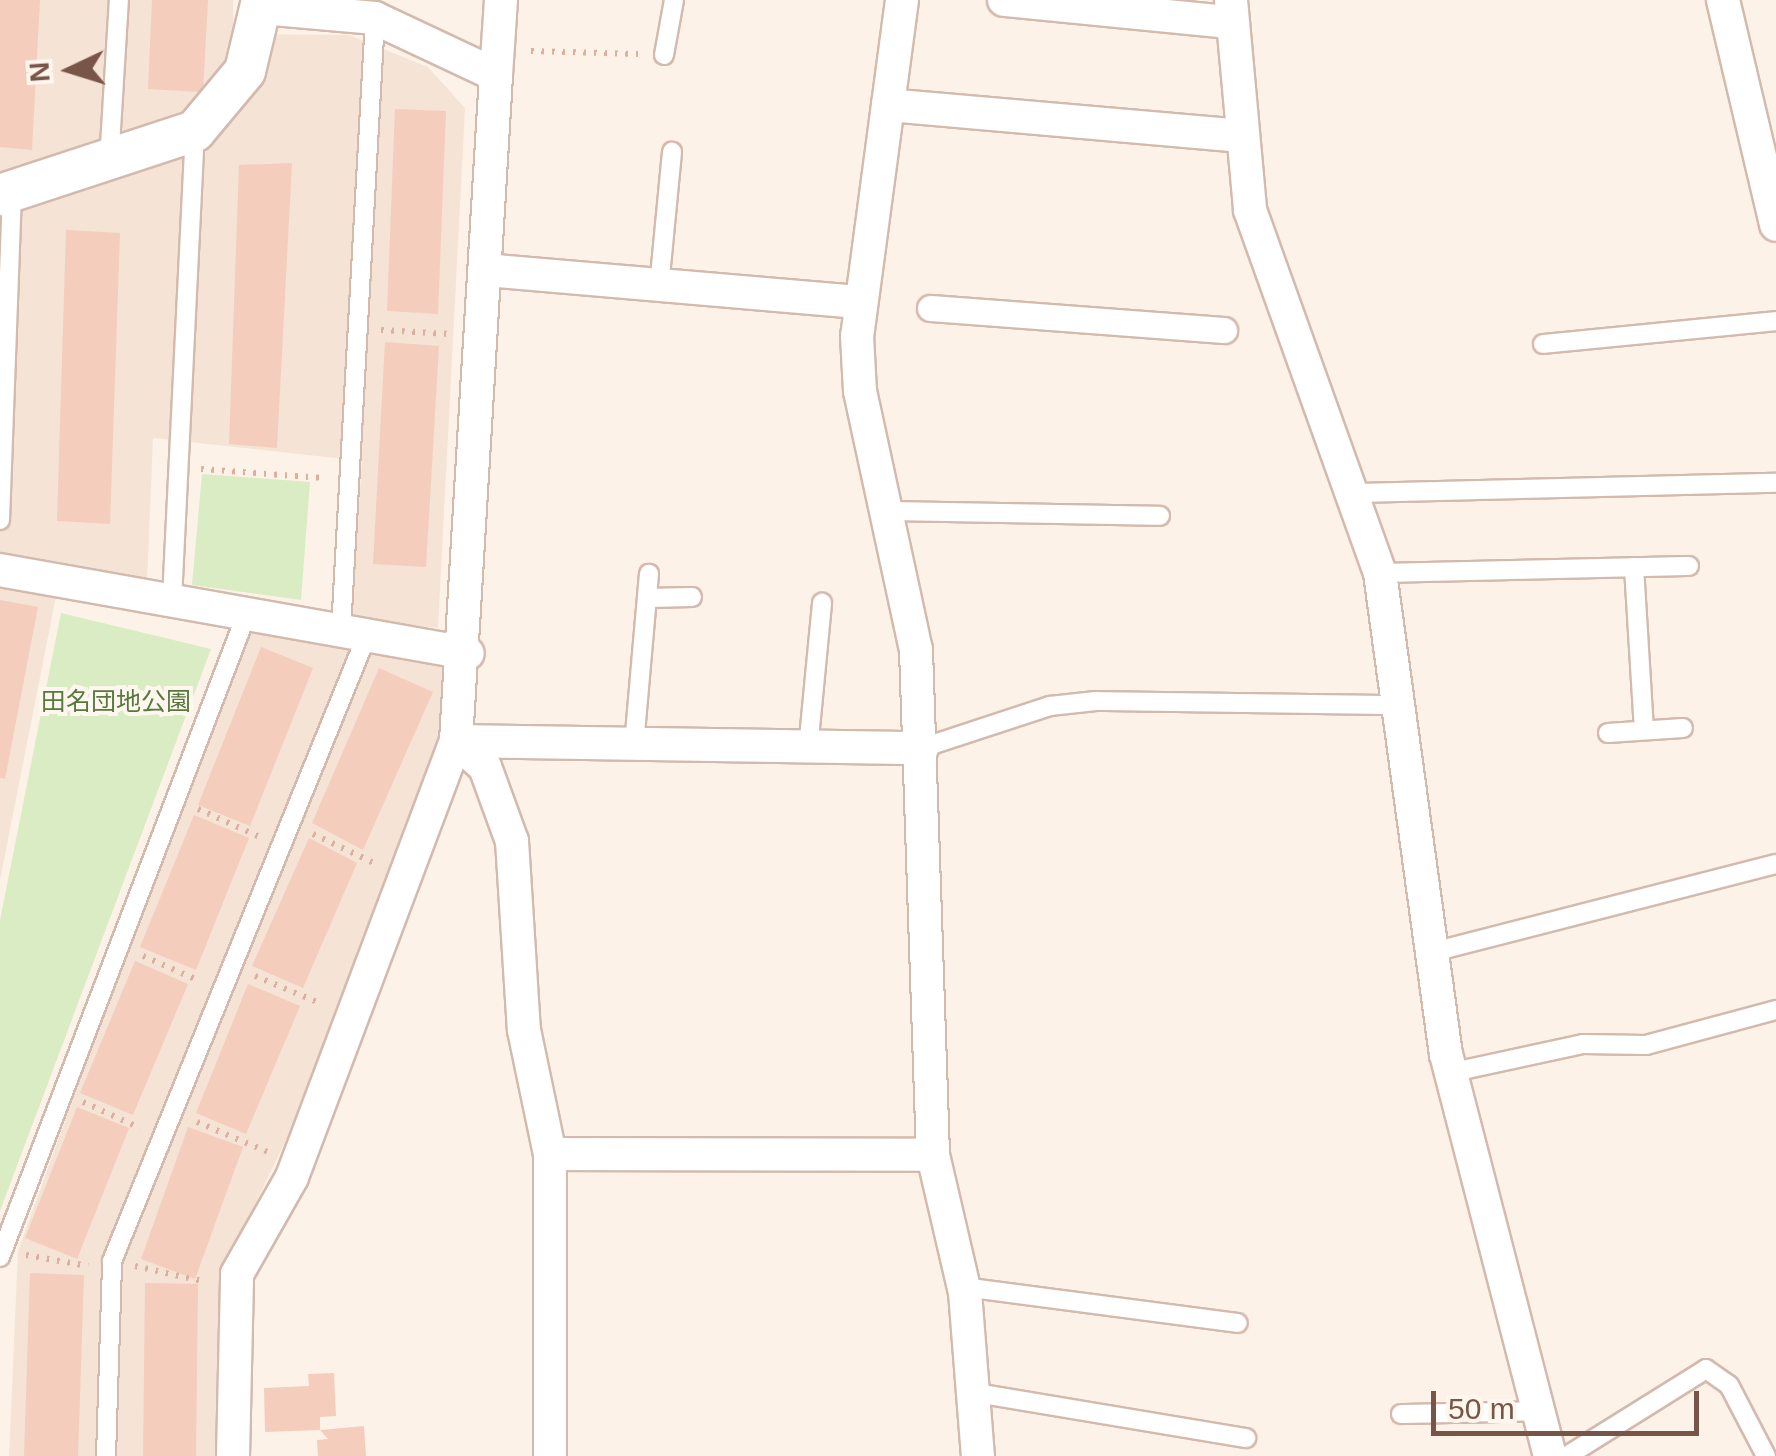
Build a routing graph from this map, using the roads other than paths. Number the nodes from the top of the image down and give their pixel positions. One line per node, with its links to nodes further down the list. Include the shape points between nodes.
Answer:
1 (119, 0): 16 (lane)
2 (501, 0): 11 (street)
3 (674, 0): 10 (lane)
4 (902, 0): 12 (street)
5 (1004, 0): 8 (street)
6 (1723, 0): 18 (street)
7 (262, 4): 9 (street); 13 (street, via 245,71)
8 (1230, 11): 14 (street)
9 (375, 18): 11 (street); 41 (lane, via 350,480)
10 (664, 55)
11 (497, 63): 19 (street)
12 (888, 105): 14 (street); 21 (street)
13 (195, 131): 16 (street); 38 (lane)
14 (1241, 136): 27 (street, via 1250,210)
15 (672, 152): 20 (lane)
16 (109, 162): 17 (street)
17 (6, 193): 30 (lane)
18 (1776, 225)
19 (485, 270): 20 (street); 42 (street)
20 (658, 286): 21 (street)
21 (860, 302): 28 (street, via 860,391)
22 (930, 308): 24 (street)
23 (1776, 320): 25 (lane)
24 (1224, 330)
25 (1542, 344)
26 (1776, 483): 27 (lane)
27 (1356, 493): 34 (street)
28 (886, 511): 29 (lane); 49 (street, via 912,614)
29 (1160, 516)
30 (0, 520)
31 (1689, 566): 32 (lane)
32 (1634, 567): 34 (lane); 45 (lane)
33 (0, 570): 38 (street)
34 (1380, 573): 43 (street)
35 (649, 574): 37 (lane)
36 (692, 597): 37 (lane)
37 (647, 598): 48 (lane)
38 (172, 600): 40 (street)
39 (822, 603): 50 (lane)
40 (247, 613): 41 (street); 57 (lane, via 170,796)
41 (354, 632): 42 (street); 64 (lane, via 112,1265)
42 (468, 653): 47 (street)
43 (1395, 705): 49 (lane, via 1096,701 1050,706); 52 (street)
44 (1683, 728): 45 (lane)
45 (1644, 730): 46 (lane)
46 (1608, 733)
47 (456, 741): 48 (street); 55 (street, via 485,767 512,840 524,1030); 65 (street, via 297,1164 236,1289)
48 (634, 745): 50 (street)
49 (922, 748): 50 (street); 56 (street)
50 (808, 749)
51 (1776, 864): 52 (lane)
52 (1429, 953): 54 (street)
53 (1776, 1010): 54 (lane, via 1646,1045 1583,1044)
54 (1450, 1072): 61 (street)
55 (550, 1154): 56 (street); 66 (street)
56 (933, 1155): 58 (street)
57 (0, 1254)
58 (964, 1287): 59 (lane); 60 (street)
59 (1238, 1323)
60 (977, 1392): 63 (lane); 67 (street)
61 (1540, 1411): 62 (lane); 68 (street)
62 (1401, 1414)
63 (1246, 1438)
64 (106, 1456)
65 (233, 1456)
66 (550, 1456)
67 (978, 1456)
68 (1550, 1456)
69 (1567, 1456): 70 (lane, via 1706,1369 1729,1386)
70 (1766, 1456)

